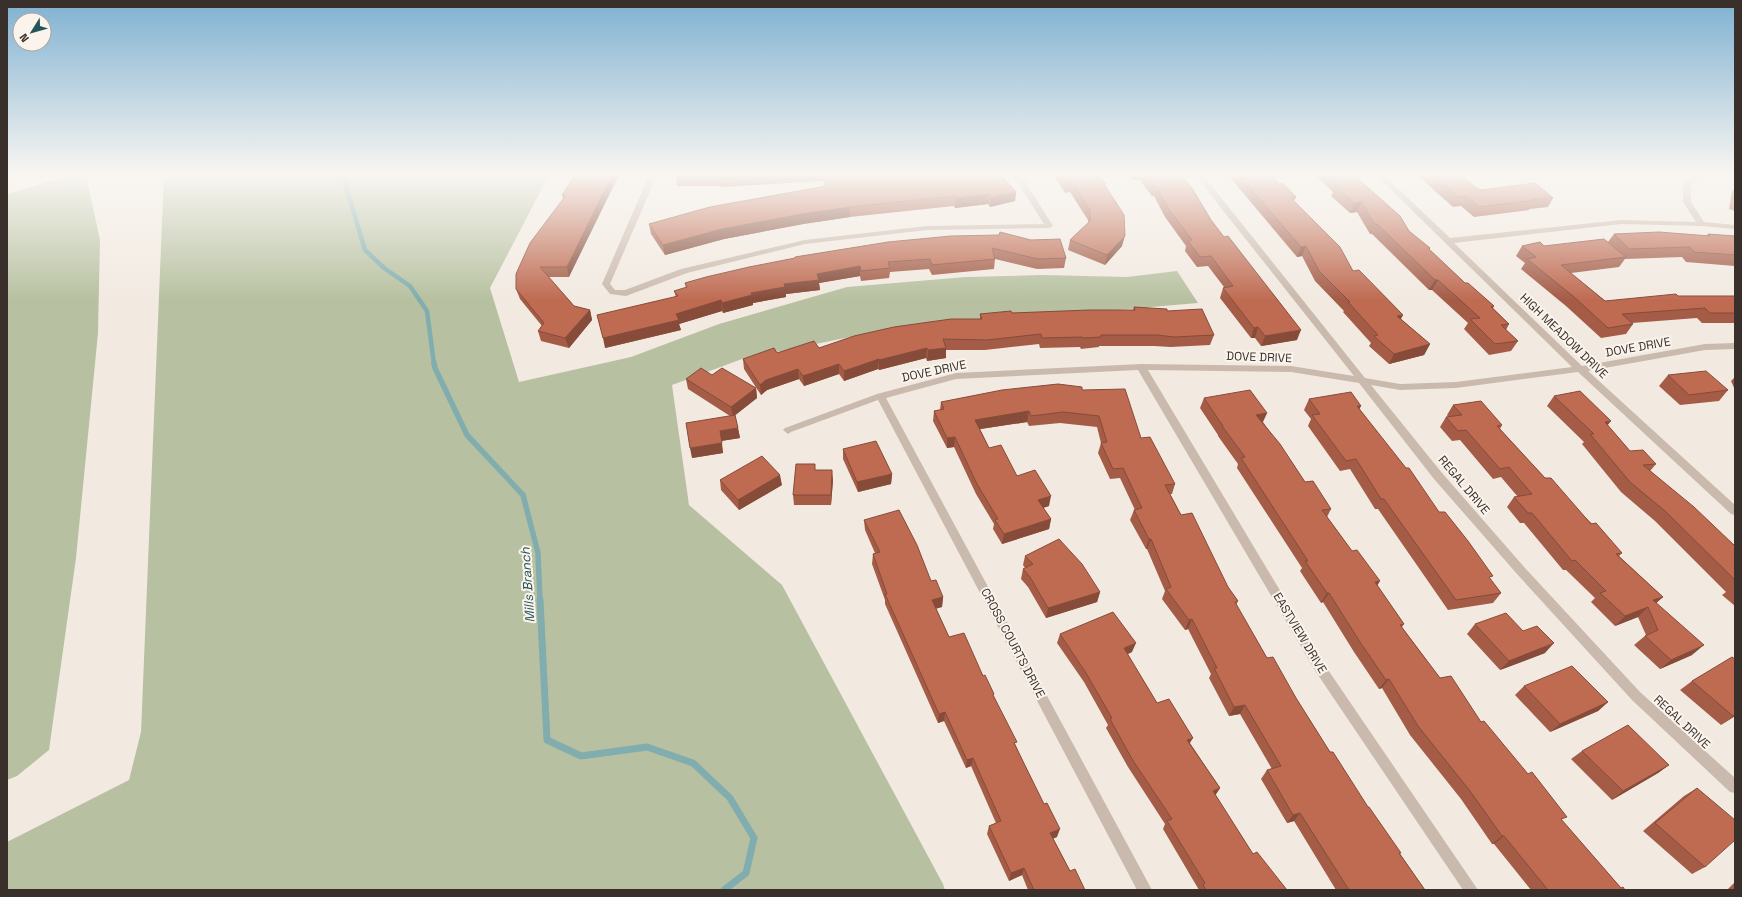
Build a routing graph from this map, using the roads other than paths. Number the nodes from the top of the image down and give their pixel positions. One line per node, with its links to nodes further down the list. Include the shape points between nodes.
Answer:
1 (635, 217): 2 (street, via 606,284 613,292 626,293 684,271 805,242 927,228 1050,226)
2 (1044, 217)
3 (1232, 217): 12 (street, REGAL DRIVE)
4 (1423, 217): 8 (street, HIGH MEADOW DRIVE)
5 (1697, 217): 6 (street)
6 (1702, 224): 7 (street); 8 (street, via 1620,222)
7 (1735, 227)
8 (1448, 241): 11 (street, HIGH MEADOW DRIVE)
9 (1735, 346): 11 (street, DOVE DRIVE, via 1705,347)
10 (1141, 367): 12 (street, DOVE DRIVE, via 1292,370); 13 (street, DOVE DRIVE, via 956,376); 18 (street, EASTVIEW DRIVE, via 1320,668)
11 (1580, 369): 12 (street, DOVE DRIVE, via 1456,385 1400,387); 15 (street, HIGH MEADOW DRIVE)
12 (1363, 381): 16 (street, REGAL DRIVE, via 1438,476 1526,576 1636,696)
13 (880, 396): 14 (street, DOVE DRIVE); 17 (street, CROSS COURTS DRIVE)
14 (788, 430)
15 (1735, 511)
16 (1735, 787)
17 (1145, 890)
18 (1471, 890)

